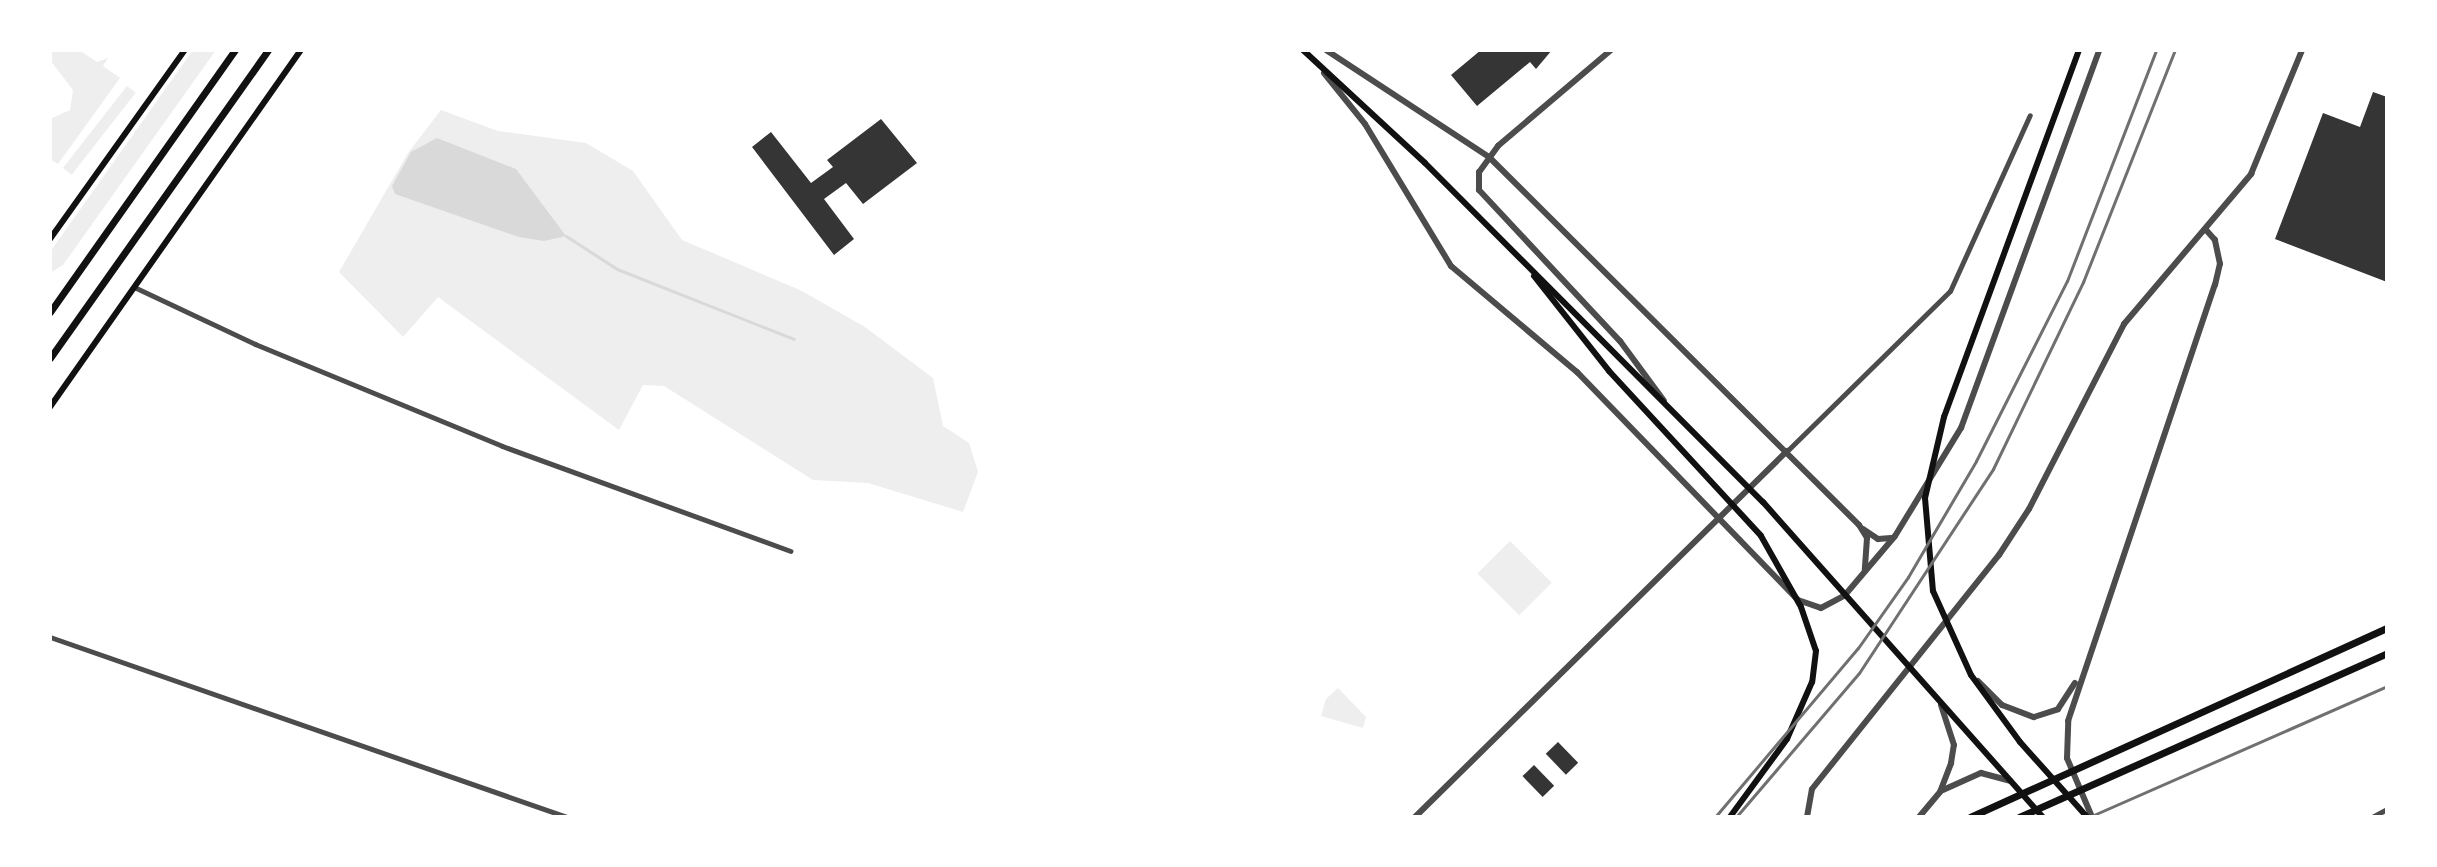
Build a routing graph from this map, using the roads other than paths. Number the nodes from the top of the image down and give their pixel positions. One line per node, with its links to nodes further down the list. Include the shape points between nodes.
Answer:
1 (185, 50): 14 (main road)
2 (235, 50): 17 (main road)
3 (268, 50): 18 (main road)
4 (301, 50): 16 (main road)
5 (1326, 50): 12 (street)
6 (1611, 50): 12 (street)
7 (2079, 50): 31 (main road, via 1931,458 1925,498 1933,591)
8 (2099, 50): 24 (street, via 1970,406 1944,462)
9 (2302, 50): 13 (street, via 2251,174)
10 (1306, 52): 15 (main road); 22 (street, via 1365,124 1438,250 1577,372)
11 (2030, 115): 21 (street, via 1950,291)
12 (1489, 157): 19 (street, via 1478,181 1482,197 1620,341); 21 (street)
13 (2206, 230): 30 (street, via 2215,240 2220,264 2215,285); 39 (street, via 2124,324 2021,520 1812,789)
14 (50, 239)
15 (1514, 252): 19 (main road); 38 (main road, via 1665,433 1761,536 1795,593 1816,651 1812,682 1787,739)
16 (134, 287): 20 (main road); 25 (street, via 255,344 502,446)
17 (50, 312)
18 (50, 358)
19 (1664, 401): 32 (main road, via 1763,502)
20 (50, 407)
21 (1787, 451): 22 (street); 23 (street)
22 (1722, 520): 26 (street, via 1809,607 1833,604); 37 (street)
23 (1859, 525): 24 (street, via 1878,539); 26 (street, via 1868,551)
24 (1895, 536): 26 (street)
25 (790, 551)
26 (1860, 578)
27 (2387, 628): 41 (main road)
28 (50, 637): 36 (street)
29 (2387, 653): 42 (main road)
30 (2080, 673): 31 (street, via 2058,709 2034,717 2002,705); 44 (street, via 2066,742)
31 (1971, 675): 44 (main road, via 2010,730)
32 (1941, 705): 33 (main road); 34 (street, via 1954,745)
33 (2010, 781): 34 (street, via 1970,775); 43 (main road)
34 (1940, 792): 40 (street)
35 (2387, 809): 45 (street)
36 (567, 817)
37 (1415, 817)
38 (1730, 817)
39 (1807, 817)
40 (1919, 817)
41 (1970, 817)
42 (2019, 817)
43 (2043, 817)
44 (2090, 817)
45 (2372, 817)

